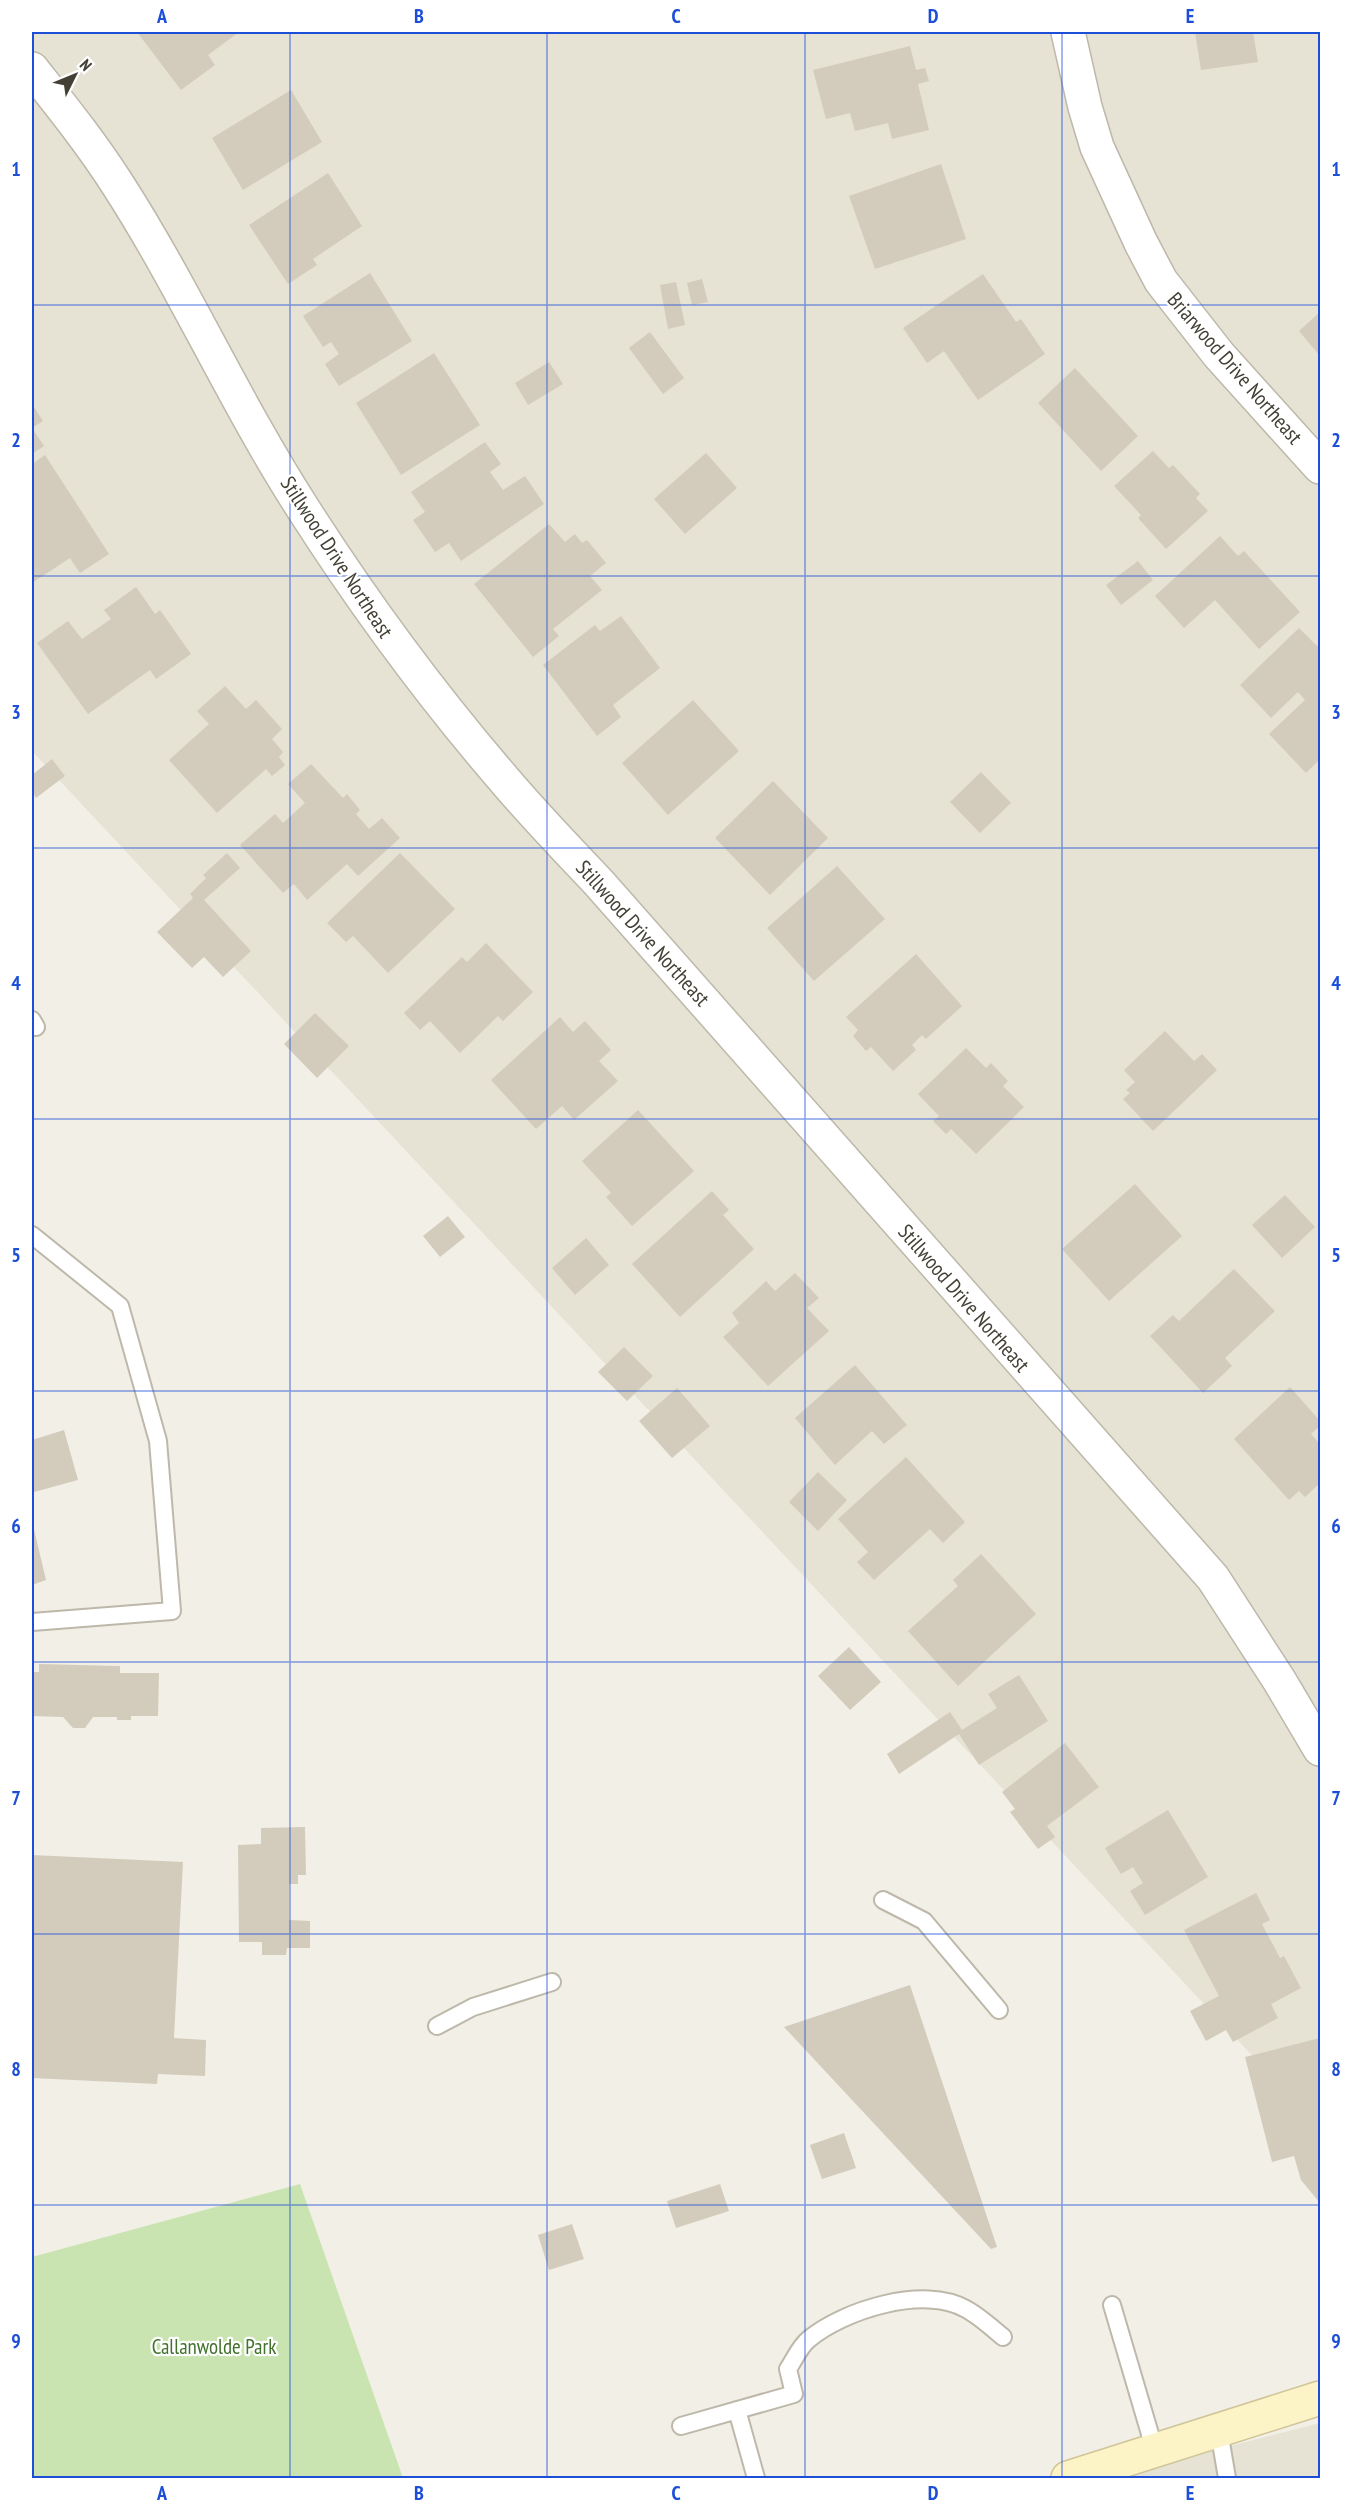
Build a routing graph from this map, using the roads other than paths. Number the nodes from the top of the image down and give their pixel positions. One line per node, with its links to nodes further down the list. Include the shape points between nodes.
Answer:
1 (1068, 32): 3 (street, Briarwood Drive Northeast, via 1097,147 1161,281 1219,354)
2 (32, 69): 6 (street, Stillwood Drive Northeast, via 118,185 256,431 397,647 502,777 1213,1578)
3 (1320, 467)
4 (32, 1235): 5 (lane, via 120,1306 158,1442 172,1611)
5 (32, 1622)
6 (1320, 1749)
7 (883, 1900): 9 (lane, via 924,1921)
8 (552, 1982): 10 (lane, via 473,2007)
9 (999, 2010)
10 (437, 2026)
11 (1112, 2305): 17 (lane)
12 (1003, 2337): 14 (lane, via 965,2308 938,2300 913,2299 877,2307 833,2323 807,2340 788,2370 794,2394)
13 (1320, 2398): 16 (main road)
14 (737, 2410): 15 (lane); 18 (lane)
15 (681, 2426)
16 (1219, 2431): 17 (main road); 20 (lane)
17 (1155, 2451): 19 (main road)
18 (756, 2478)
19 (1068, 2478)
20 (1227, 2478)

